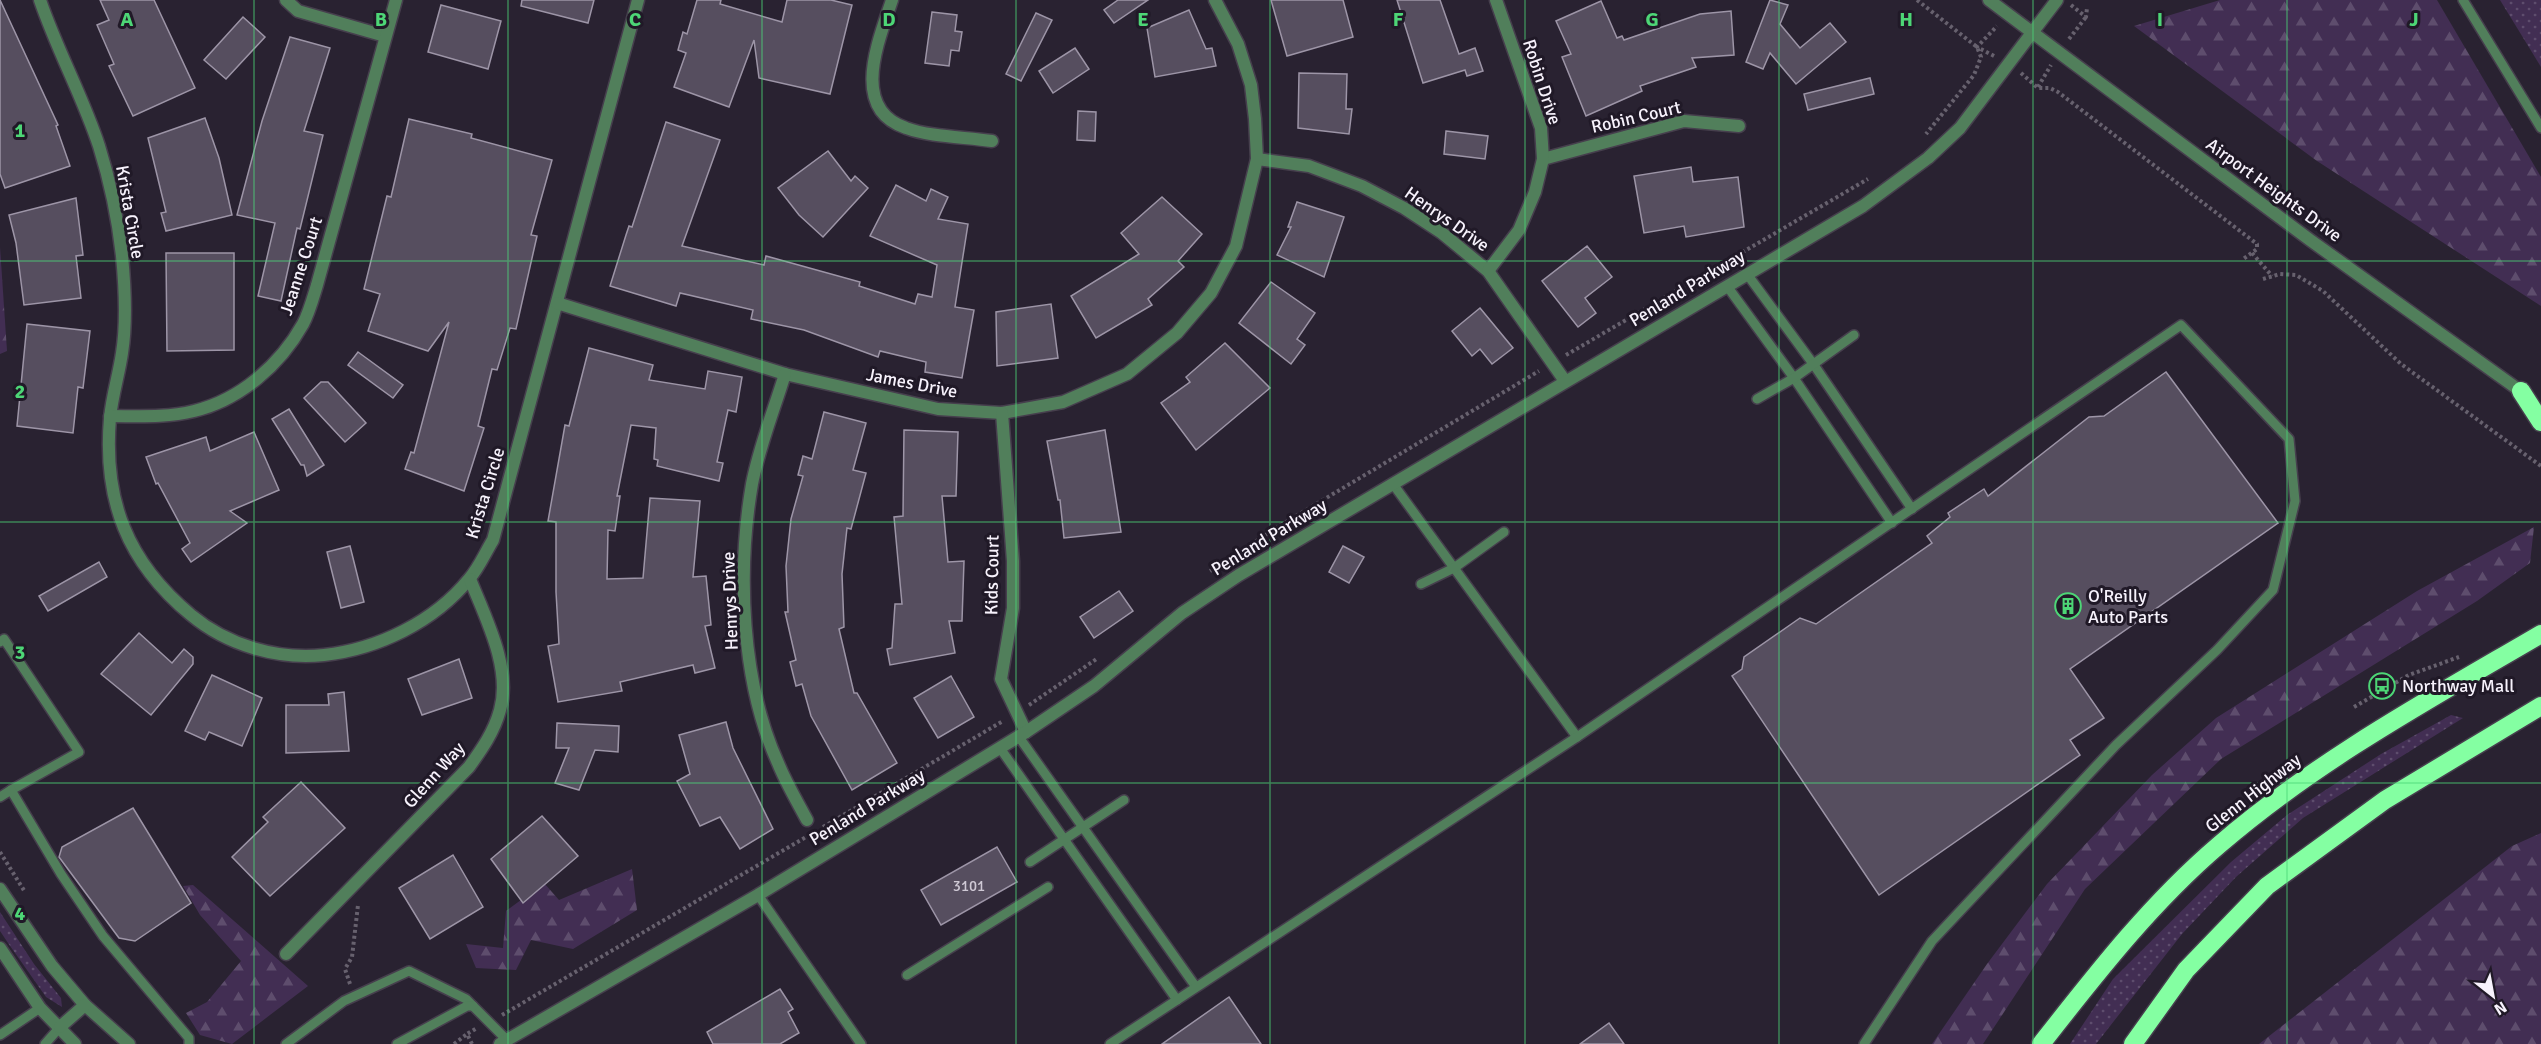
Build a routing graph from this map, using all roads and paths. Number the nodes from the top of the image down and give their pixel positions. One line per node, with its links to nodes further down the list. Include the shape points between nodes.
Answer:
1 (40, 0): 42 (street, Krista Circle, via 99,147 122,256 123,350)
2 (286, 0): 15 (street, via 298,11)
3 (396, 0): 15 (street, Jeanne Court)
4 (638, 0): 31 (street, Krista Circle)
5 (892, 0): 20 (street, via 873,72 872,96 884,116 906,128)
6 (1215, 0): 21 (street, James Drive, via 1238,44 1251,85)
7 (1496, 0): 22 (street, Robin Drive, via 1541,128)
8 (1917, 0): 19 (path, via 1977,47 1980,57 1974,75)
9 (1989, 0): 14 (street, Airport Heights Drive)
10 (2057, 0): 14 (street, Penland Parkway)
11 (2066, 0): 13 (path, via 2086,17)
12 (2463, 0): 18 (lane)
13 (2087, 8)
14 (2031, 34): 27 (street, Penland Parkway, via 1959,128 1928,158 1863,206); 38 (street, Airport Heights Drive)
15 (385, 36): 42 (street, Jeanne Court, via 317,285 304,323 281,357 225,400 194,411 163,416)
16 (2038, 88): 24 (path, via 2058,92 2235,226 2257,244)
17 (1739, 126): 22 (street, Robin Court, via 1684,121)
18 (2541, 128)
19 (1922, 138)
20 (992, 141)
21 (1257, 159): 26 (street, Henrys Drive, via 1309,166 1362,186 1404,208); 41 (street, James Drive, via 1236,246 1211,293 1177,333 1126,374 1063,402)
22 (1542, 159): 26 (street, Robin Drive, via 1535,192 1519,230)
23 (1871, 177): 33 (path)
24 (2252, 253): 25 (path); 28 (path)
25 (2242, 260)
26 (1488, 271): 37 (street, Henrys Drive)
27 (1747, 274): 30 (street, Penland Parkway); 34 (lane)
28 (2272, 276): 29 (path); 44 (path, via 2296,275 2323,291 2401,364)
29 (2263, 279)
30 (1727, 286): 36 (lane); 37 (street, Penland Parkway)
31 (557, 303): 35 (street, James Drive); 50 (street, Krista Circle, via 493,540)
32 (1854, 335): 34 (lane)
33 (1574, 350)
34 (1814, 364): 36 (lane); 46 (lane)
35 (785, 374): 41 (street, James Drive, via 938,409); 64 (street, Henrys Drive, via 752,483 743,566 746,632 754,689 777,762)
36 (1794, 378): 39 (lane); 47 (lane)
37 (1565, 381): 45 (street, Penland Parkway)
38 (2521, 391): 40 (street, Airport Heights Drive); 43 (highway)
39 (1756, 399)
40 (2541, 406)
41 (1002, 413): 58 (street, Kids Court, via 1013,608 1001,679)
42 (111, 416): 50 (street, Krista Circle, via 109,465 116,510 136,556 166,594 201,623 241,645 284,655 348,652 388,639 430,615)
43 (2541, 422)
44 (2541, 466)
45 (1393, 484): 49 (lane); 58 (street, Penland Parkway, via 1182,613 1094,686)
46 (1912, 509): 47 (lane); 99 (lane, via 2181,325 2289,439 2295,501 2273,590 2217,650 2116,745 1932,941)
47 (1892, 523): 59 (lane)
48 (1504, 532): 49 (lane)
49 (1454, 568): 51 (lane); 59 (lane)
50 (470, 579): 71 (street, Glenn Way, via 497,652 502,679 501,708 491,734 469,767)
51 (1421, 584)
52 (2541, 634): 100 (highway, Glenn Highway, via 2306,777 2218,845 2130,932)
53 (0, 642): 61 (lane, via 4,639 79,752)
54 (2462, 656): 56 (path, via 2409,675)
55 (2541, 706): 101 (highway, via 2385,800 2267,886 2186,970)
56 (2354, 707)
57 (991, 729): 66 (path)
58 (1023, 734): 60 (street, Penland Parkway); 65 (lane)
59 (1577, 738): 79 (lane)
60 (1000, 748): 68 (lane); 74 (street, Penland Parkway)
61 (11, 790): 62 (lane); 93 (lane, via 103,936 189,1038)
62 (0, 797)
63 (1124, 800): 65 (lane)
64 (807, 820)
65 (1083, 826): 68 (lane); 79 (lane)
66 (818, 830)
67 (808, 836): 85 (path)
68 (1064, 840): 70 (lane); 81 (lane)
69 (0, 852): 75 (path)
70 (1030, 862)
71 (356, 883): 77 (street, Glenn Way); 80 (path, via 358,909 352,957 345,969)
72 (1048, 887): 78 (lane)
73 (0, 889): 82 (street, via 52,966)
74 (758, 895): 89 (street, Penland Parkway); 97 (lane)
75 (30, 899)
76 (0, 948): 84 (street)
77 (286, 954)
78 (907, 975)
79 (1196, 987): 81 (lane)
80 (354, 997): 83 (lane, via 409,971); 94 (lane)
81 (1177, 1000): 98 (lane)
82 (85, 1005): 86 (street); 92 (street)
83 (473, 1006): 89 (lane); 95 (lane)
84 (40, 1008): 86 (street); 88 (lane)
85 (503, 1014)
86 (60, 1027): 90 (lane); 91 (street)
87 (467, 1034): 96 (path)
88 (0, 1035)
89 (506, 1043)
90 (45, 1044)
91 (75, 1044)
92 (129, 1044)
93 (189, 1044)
94 (286, 1044)
95 (397, 1044)
96 (454, 1044)
97 (861, 1044)
98 (1110, 1044)
99 (1864, 1044)
100 (2041, 1044)
101 (2133, 1044)

